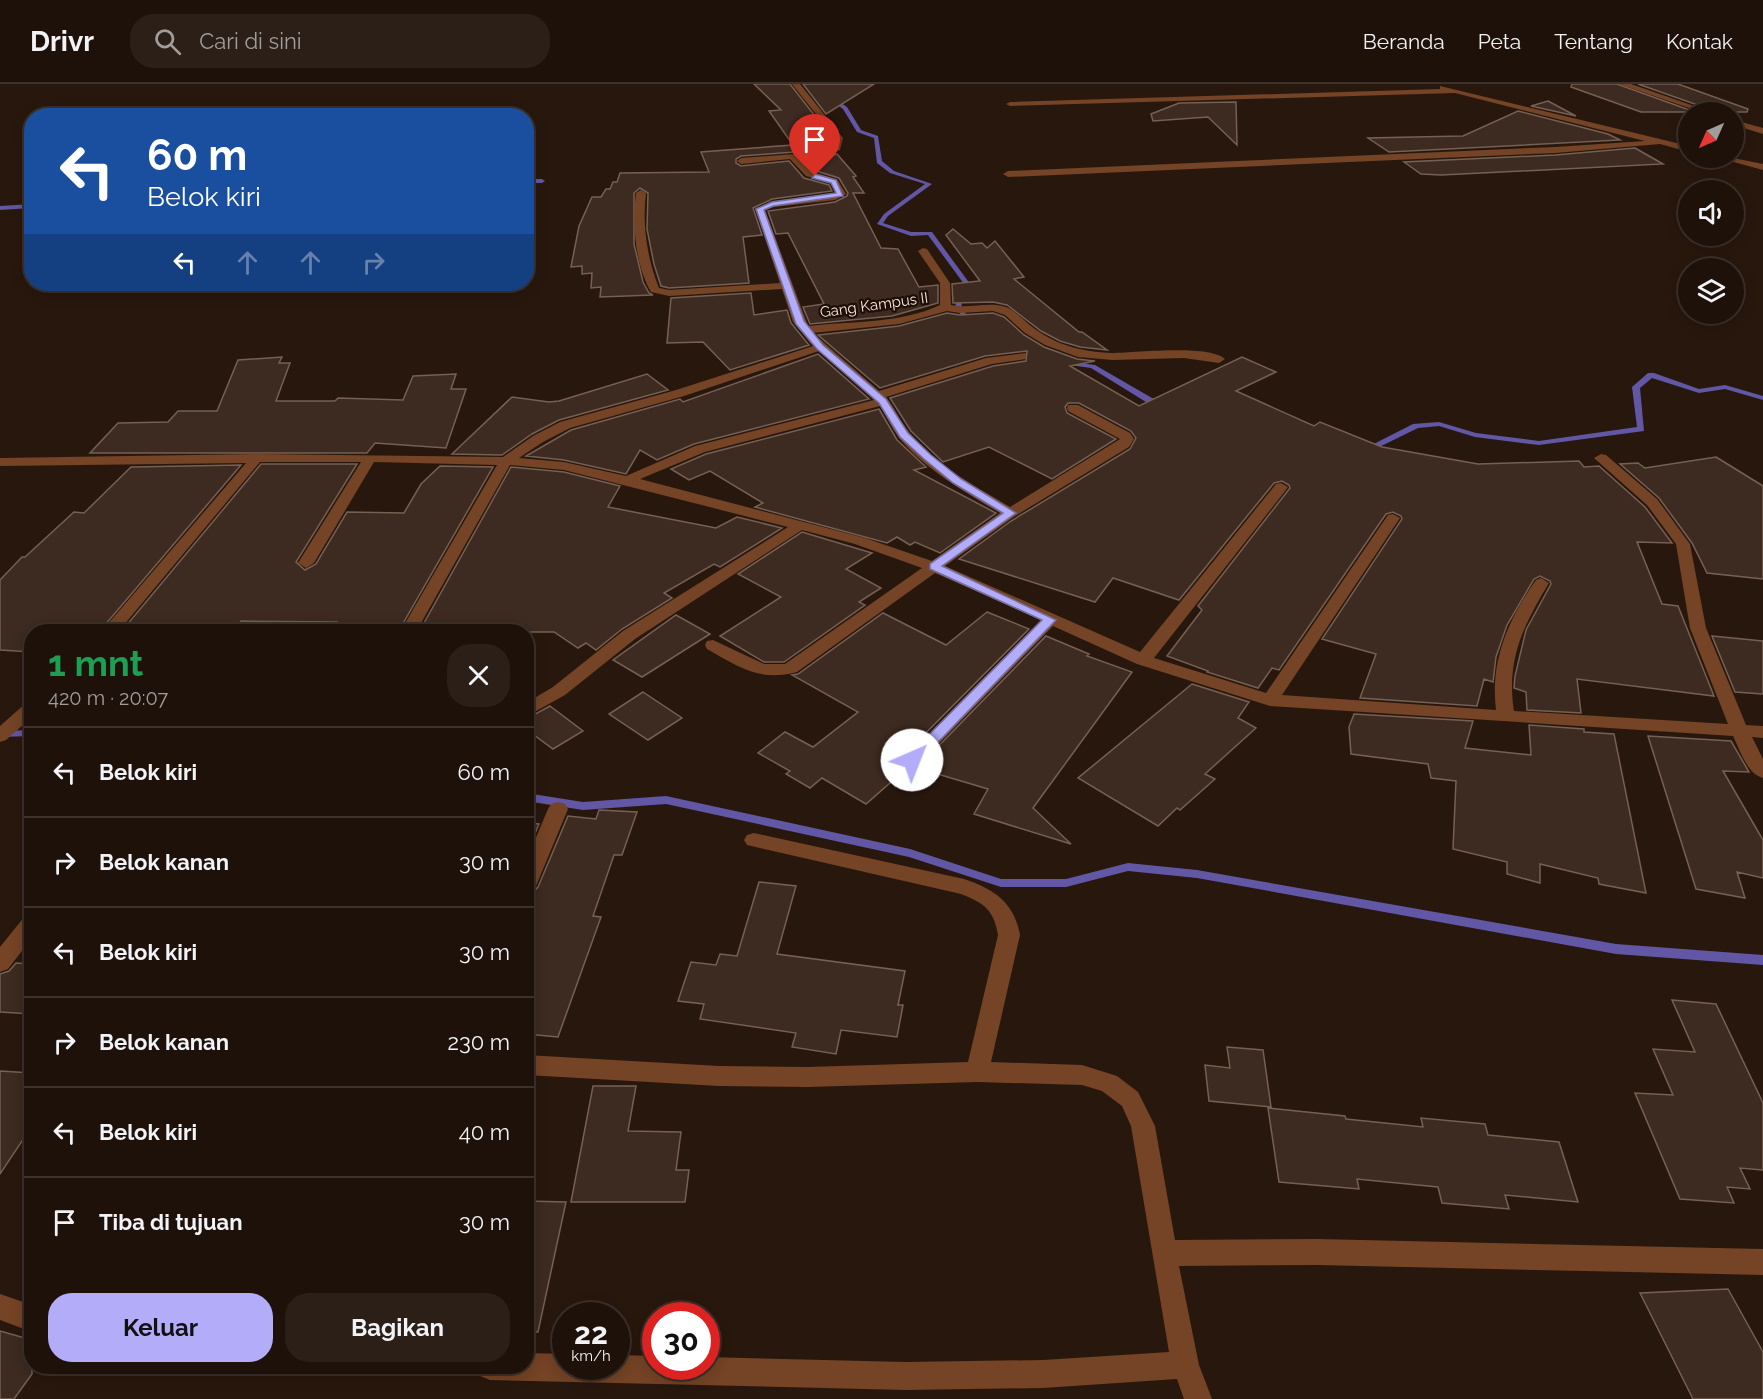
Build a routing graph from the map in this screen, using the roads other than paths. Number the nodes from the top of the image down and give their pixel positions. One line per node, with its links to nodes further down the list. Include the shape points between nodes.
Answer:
1 (796, 84): 13 (street, via 839,138 838,146 831,152)
2 (1428, 84): 4 (street)
3 (1623, 84): 5 (street)
4 (1452, 87): 6 (street); 9 (street); 10 (street)
5 (1678, 102)
6 (1010, 104)
7 (1744, 125): 8 (street)
8 (1763, 131)
9 (1678, 141)
10 (1660, 142): 11 (street); 20 (street)
11 (1678, 146)
12 (1744, 156): 15 (street)
13 (793, 157): 14 (street); 19 (street)
14 (741, 161)
15 (1763, 161)
16 (1744, 163): 17 (street)
17 (1763, 167)
18 (787, 168): 19 (street)
19 (801, 168): 23 (street, via 808,174 832,180 841,194 760,209)
20 (1008, 174)
21 (641, 193): 23 (street, via 639,220 656,290 669,293)
22 (922, 251): 24 (street, via 945,283)
23 (785, 286): 25 (street)
24 (951, 309): 25 (street, Gang Kampus II, via 904,319); 28 (street, Gang Kampus II, via 1001,309 1056,347 1077,353 1111,358 1182,354)
25 (805, 330): 26 (street)
26 (820, 347): 29 (street); 34 (street, via 680,393 565,425)
27 (1022, 356): 29 (street, via 990,361)
28 (1220, 359)
29 (880, 399): 36 (street, via 720,443); 38 (street, via 904,435 927,457 957,481)
30 (1073, 408): 38 (street, via 1127,439)
31 (258, 458): 32 (street); 35 (street); 45 (street)
32 (370, 458): 34 (street); 41 (street)
33 (1601, 458): 53 (street, via 1652,502 1683,544 1698,628)
34 (507, 461): 36 (street, via 564,466); 46 (street)
35 (0, 462)
36 (627, 480): 40 (street)
37 (1281, 487): 48 (street)
38 (1010, 513): 42 (street)
39 (1393, 518): 49 (street)
40 (799, 526): 42 (street, via 860,541); 50 (street, via 629,635)
41 (306, 563)
42 (934, 567): 44 (street); 47 (street, via 791,668 761,670)
43 (1541, 584): 52 (street, via 1515,633 1504,664)
44 (1050, 620): 48 (street); 56 (street)
45 (116, 624)
46 (413, 624)
47 (713, 645)
48 (1143, 660): 49 (street)
49 (1270, 700): 52 (street)
50 (534, 706)
51 (24, 714): 55 (street)
52 (1506, 716): 53 (street)
53 (1738, 729): 54 (street); 57 (street)
54 (1763, 732)
55 (0, 736)
56 (912, 760)
57 (1763, 772)
58 (558, 809): 60 (street)
59 (754, 840): 64 (street, via 964,887 986,895 999,906 1008,921 1009,935)
60 (534, 867)
61 (24, 932): 62 (street)
62 (0, 963)
63 (534, 1065): 64 (street, via 719,1076)
64 (977, 1072): 65 (street, via 1082,1075 1109,1083 1130,1099 1143,1126)
65 (1164, 1253): 66 (street, via 1317,1252); 69 (street)
66 (1763, 1262)
67 (0, 1306): 68 (street)
68 (24, 1316)
69 (1185, 1365): 70 (street, via 1043,1374 906,1376); 71 (street)
70 (534, 1367)
71 (1198, 1399)

